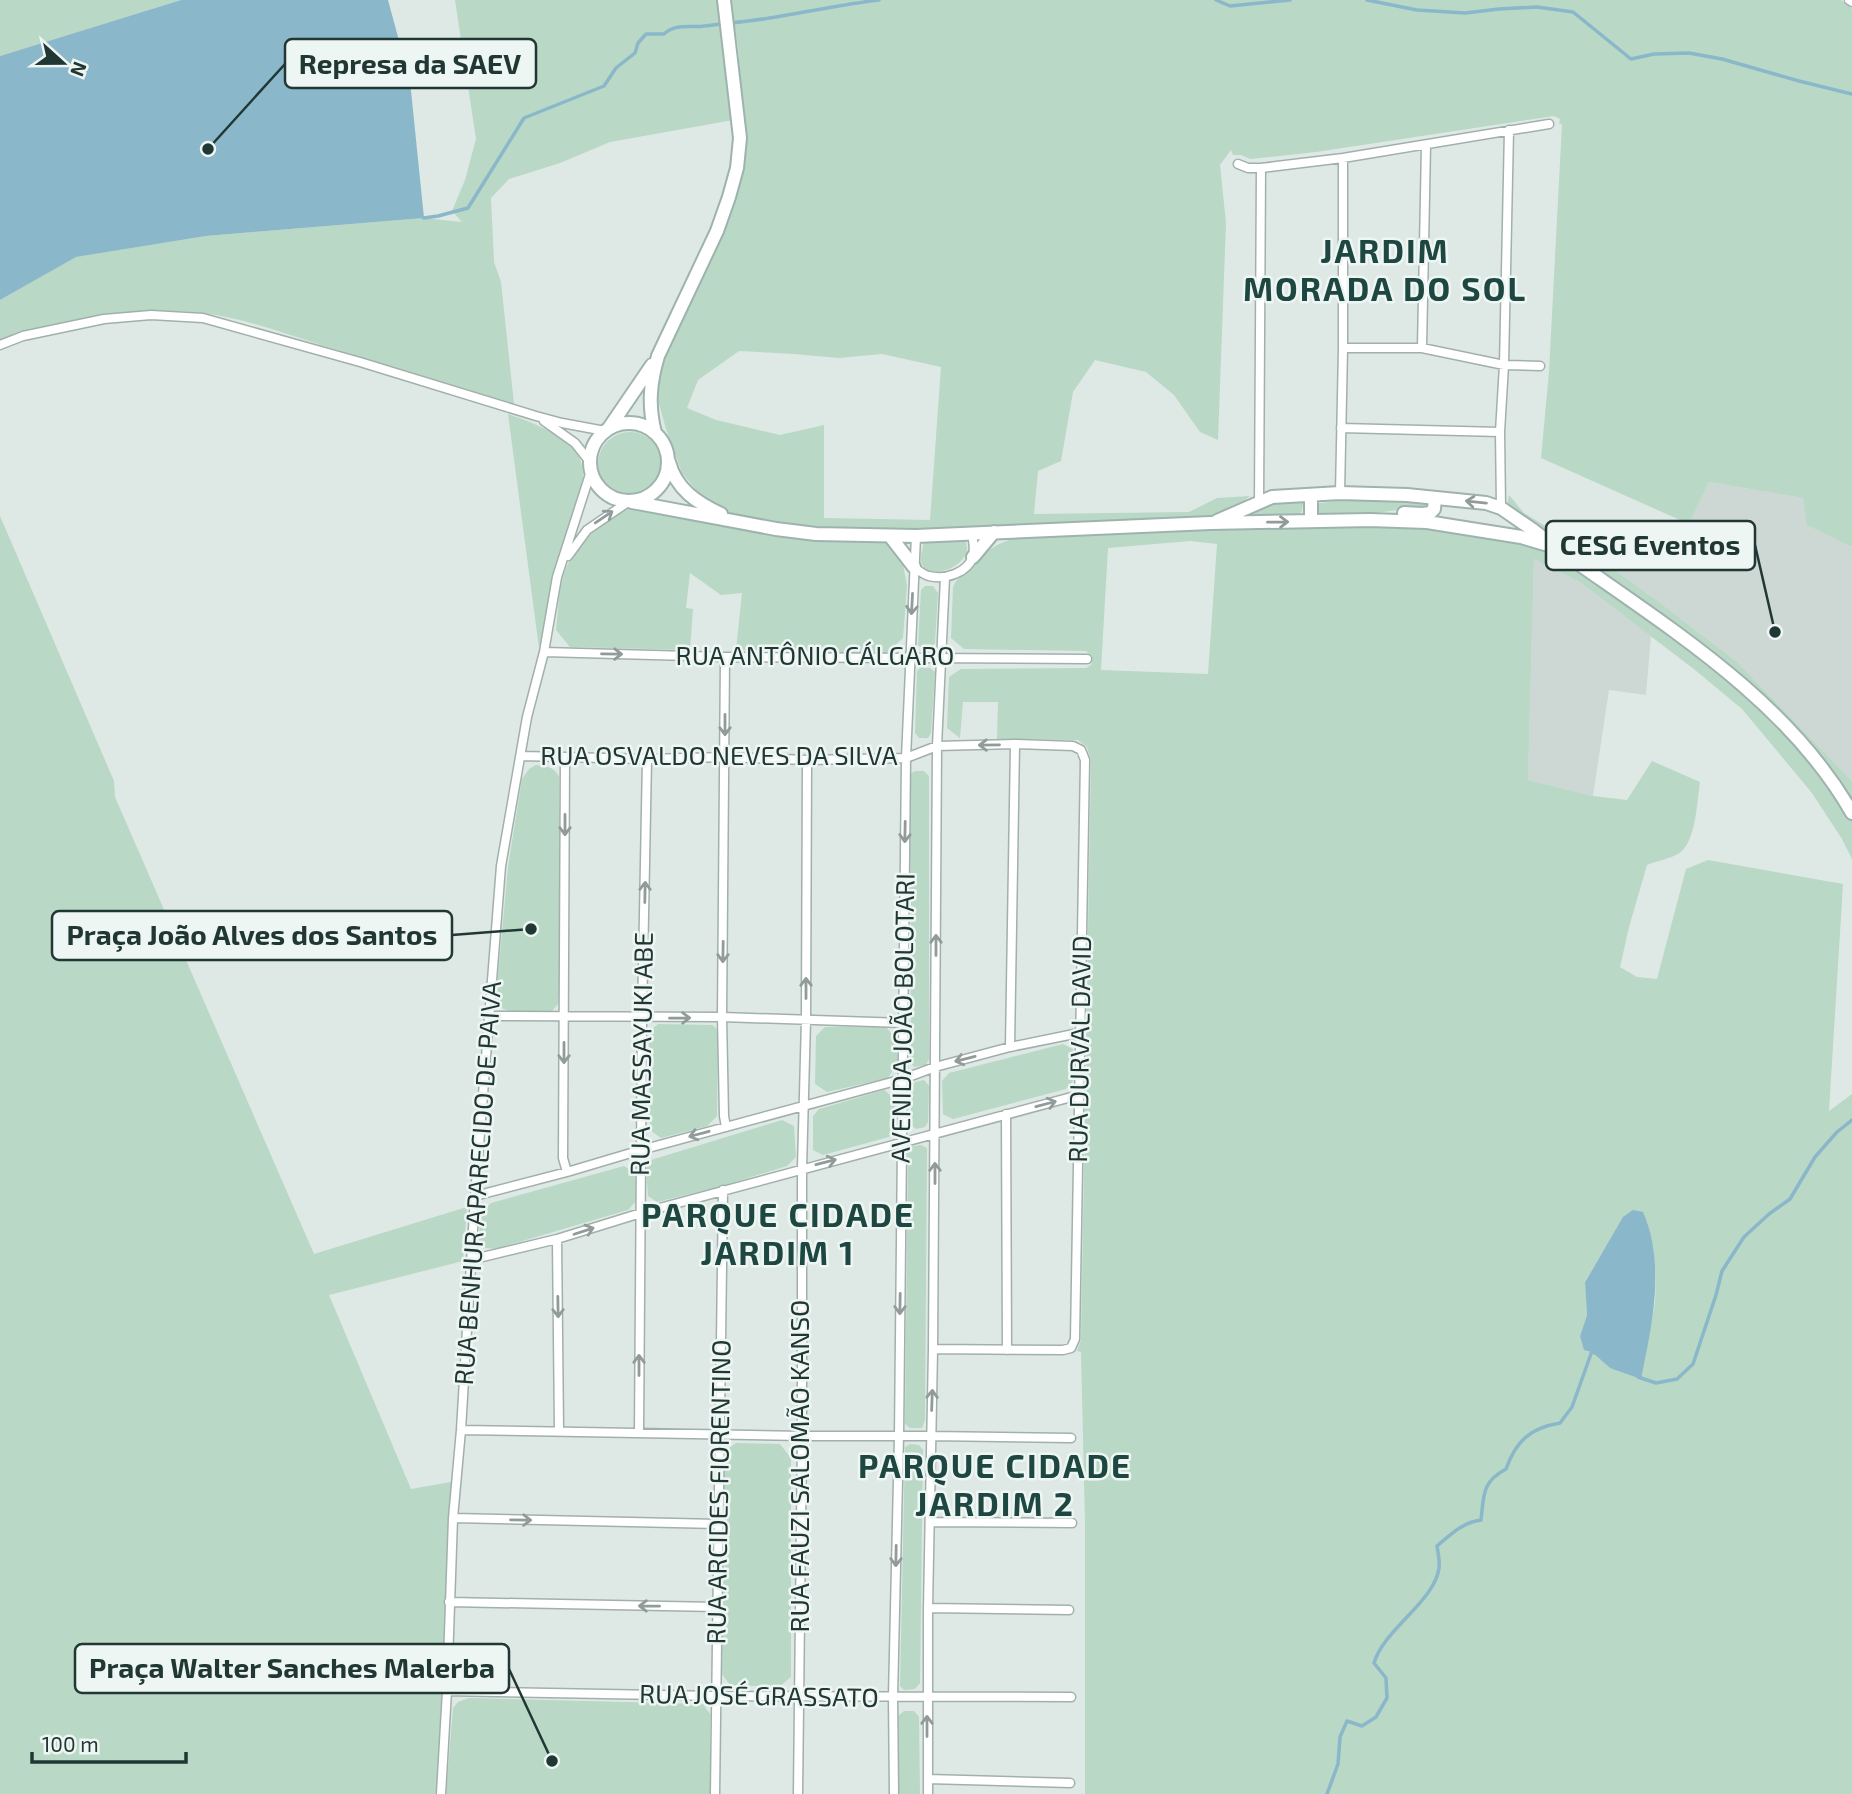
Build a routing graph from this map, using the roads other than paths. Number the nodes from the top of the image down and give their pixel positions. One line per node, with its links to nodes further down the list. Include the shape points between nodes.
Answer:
1 (724, 0): 11 (main road, via 740,138 737,168 717,231)
2 (1549, 124): 3 (street)
3 (1509, 130): 4 (street); 12 (street)
4 (1426, 145): 5 (street); 10 (street)
5 (1343, 158): 7 (street); 9 (street)
6 (1238, 164): 7 (street)
7 (1261, 168): 25 (street)
8 (0, 345): 14 (street, via 104,319 203,318)
9 (1343, 348): 10 (street); 15 (street)
10 (1422, 348): 12 (street)
11 (659, 356): 16 (main road); 18 (main road, via 650,396)
12 (1504, 365): 13 (street); 17 (street)
13 (1540, 366)
14 (536, 416): 16 (street); 20 (street, via 567,436)
15 (1340, 428): 17 (street); 21 (street)
16 (607, 430): 18 (main road, via 624,423 640,424); 20 (main road, via 592,450)
17 (1500, 432): 26 (street)
18 (655, 433): 19 (main road, via 665,445)
19 (668, 461): 24 (main road, via 658,489 647,498); 28 (main road, via 672,474 691,496)
20 (590, 467): 24 (main road, via 606,495); 38 (street, RUA BENHUR APARECIDO DE PAIVA)
21 (1340, 493): 22 (main road); 23 (main road)
22 (1311, 495): 25 (main road, via 1272,497); 29 (main road)
23 (1435, 498): 26 (main road, one-way to 23); 27 (main road, via 1430,513 1386,514)
24 (630, 502): 28 (main road); 38 (street, RUA BENHUR APARECIDO DE PAIVA, one-way to 24, via 570,550 587,530)
25 (1259, 503): 30 (main road)
26 (1501, 508): 35 (main road)
27 (1370, 520): 29 (main road); 35 (main road, via 1440,524)
28 (737, 521): 33 (main road, via 816,534)
29 (1311, 521): 30 (main road, one-way to 29)
30 (1210, 523): 31 (main road)
31 (994, 532): 32 (main road); 36 (main road)
32 (972, 533): 34 (main road); 36 (street)
33 (890, 536): 34 (main road); 37 (main road)
34 (916, 536): 37 (street, AVENIDA JOÃO BOLOTARI)
35 (1555, 547): 54 (main road, via 1696,648 1769,708 1816,759)
36 (973, 557): 39 (street, via 957,574)
37 (914, 567): 39 (street, via 929,576); 43 (street, AVENIDA JOÃO BOLOTARI, one-way to 43)
38 (558, 577): 40 (street, RUA BENHUR APARECIDO DE PAIVA)
39 (945, 577): 42 (street, AVENIDA JOÃO BOLOTARI)
40 (544, 652): 41 (street, RUA ANTÔNIO CÁLGARO, one-way to 41); 48 (street, RUA BENHUR APARECIDO DE PAIVA)
41 (725, 657): 43 (street, RUA ANTÔNIO CÁLGARO); 50 (street, one-way to 50)
42 (941, 657): 43 (street, RUA ANTÔNIO CÁLGARO); 44 (street, RUA ANTÔNIO CÁLGARO); 46 (street, AVENIDA JOÃO BOLOTARI)
43 (910, 658): 51 (street, AVENIDA JOÃO BOLOTARI)
44 (1087, 659)
45 (1015, 744): 46 (street, RUA OSVALDO NEVES DA SILVA, one-way to 46); 47 (street, RUA OSVALDO NEVES DA SILVA); 62 (street)
46 (937, 746): 51 (street, RUA OSVALDO NEVES DA SILVA); 63 (street, AVENIDA JOÃO BOLOTARI, one-way to 46)
47 (1081, 750): 61 (street, RUA DURVAL DAVID, via 1085,760)
48 (522, 756): 49 (street, RUA OSVALDO NEVES DA SILVA); 55 (street, RUA BENHUR APARECIDO DE PAIVA, via 501,866)
49 (565, 757): 52 (street, RUA OSVALDO NEVES DA SILVA); 56 (street, one-way to 56)
50 (725, 757): 52 (street, RUA OSVALDO NEVES DA SILVA); 53 (street, RUA OSVALDO NEVES DA SILVA); 57 (street, one-way to 57)
51 (906, 758): 53 (street, RUA OSVALDO NEVES DA SILVA); 60 (street, AVENIDA JOÃO BOLOTARI, one-way to 60)
52 (647, 759): 58 (street, RUA MASSAYUKI ABE, one-way to 52)
53 (807, 760): 59 (street, RUA FAUZI SALOMÃO KANSO, one-way to 53)
54 (1852, 813)
55 (489, 1016): 56 (street); 75 (street, RUA BENHUR APARECIDO DE PAIVA)
56 (564, 1017): 58 (street); 73 (street, one-way to 73, via 563,1158)
57 (722, 1017): 58 (street, one-way to 57); 59 (street); 68 (street)
58 (642, 1018): 71 (street, RUA MASSAYUKI ABE)
59 (806, 1020): 60 (street); 66 (street, RUA FAUZI SALOMÃO KANSO)
60 (904, 1023): 64 (street, AVENIDA JOÃO BOLOTARI)
61 (1079, 1032): 62 (street); 65 (street, RUA DURVAL DAVID)
62 (1010, 1048): 63 (street, one-way to 63)
63 (935, 1067): 64 (street); 69 (street, AVENIDA JOÃO BOLOTARI)
64 (903, 1079): 66 (street); 70 (street, AVENIDA JOÃO BOLOTARI)
65 (1079, 1095): 67 (street, one-way to 65); 80 (street, RUA DURVAL DAVID, via 1075,1339 1071,1348 1063,1350)
66 (804, 1106): 68 (street); 72 (street, RUA FAUZI SALOMÃO KANSO)
67 (1006, 1114): 69 (street); 80 (street)
68 (726, 1127): 71 (street, one-way to 71)
69 (935, 1134): 70 (street); 79 (street, AVENIDA JOÃO BOLOTARI, one-way to 69)
70 (902, 1144): 72 (street, one-way to 70); 86 (street, AVENIDA JOÃO BOLOTARI, one-way to 86)
71 (641, 1150): 73 (street); 76 (street, RUA MASSAYUKI ABE)
72 (802, 1168): 74 (street); 85 (street, RUA FAUZI SALOMÃO KANSO)
73 (567, 1172): 75 (street)
74 (723, 1190): 76 (street); 84 (street, RUA ARCIDES FIORENTINO)
75 (475, 1196): 78 (street, RUA BENHUR APARECIDO DE PAIVA)
76 (641, 1213): 77 (street, one-way to 76); 83 (street, RUA MASSAYUKI ABE, one-way to 76)
77 (556, 1239): 78 (street); 82 (street, one-way to 82)
78 (470, 1259): 81 (street, RUA BENHUR APARECIDO DE PAIVA)
79 (933, 1349): 80 (street); 87 (street, AVENIDA JOÃO BOLOTARI, one-way to 79)
80 (1007, 1350)
81 (461, 1430): 82 (street); 89 (street, RUA BENHUR APARECIDO DE PAIVA)
82 (559, 1431): 83 (street)
83 (639, 1433): 84 (street)
84 (720, 1434): 85 (street); 92 (street, RUA ARCIDES FIORENTINO)
85 (802, 1436): 86 (street); 99 (street, RUA FAUZI SALOMÃO KANSO)
86 (899, 1436): 87 (street); 100 (street, AVENIDA JOÃO BOLOTARI, one-way to 100)
87 (931, 1436): 88 (street); 90 (street, AVENIDA JOÃO BOLOTARI)
88 (1071, 1438)
89 (453, 1518): 92 (street, one-way to 92); 93 (street, RUA BENHUR APARECIDO DE PAIVA)
90 (929, 1522): 91 (street); 95 (street, AVENIDA JOÃO BOLOTARI)
91 (1072, 1523)
92 (718, 1524): 94 (street, RUA ARCIDES FIORENTINO)
93 (449, 1602): 94 (street, one-way to 93); 97 (street, RUA BENHUR APARECIDO DE PAIVA)
94 (717, 1607): 98 (street, RUA ARCIDES FIORENTINO)
95 (928, 1608): 96 (street); 102 (street, AVENIDA JOÃO BOLOTARI)
96 (1069, 1610)
97 (447, 1691): 98 (street, RUA JOSÉ GRASSATO); 105 (street, RUA BENHUR APARECIDO DE PAIVA)
98 (716, 1696): 99 (street, RUA JOSÉ GRASSATO); 106 (street, RUA ARCIDES FIORENTINO)
99 (798, 1697): 100 (street, RUA JOSÉ GRASSATO); 107 (street, RUA FAUZI SALOMÃO KANSO)
100 (893, 1697): 102 (street, RUA JOSÉ GRASSATO); 108 (street, AVENIDA JOÃO BOLOTARI)
101 (1071, 1697): 102 (street, RUA JOSÉ GRASSATO)
102 (927, 1698): 103 (street, AVENIDA JOÃO BOLOTARI, one-way to 102)
103 (928, 1779): 104 (street); 109 (street, AVENIDA JOÃO BOLOTARI)
104 (1070, 1783)
105 (441, 1794)
106 (715, 1794)
107 (798, 1794)
108 (894, 1794)
109 (928, 1794)

